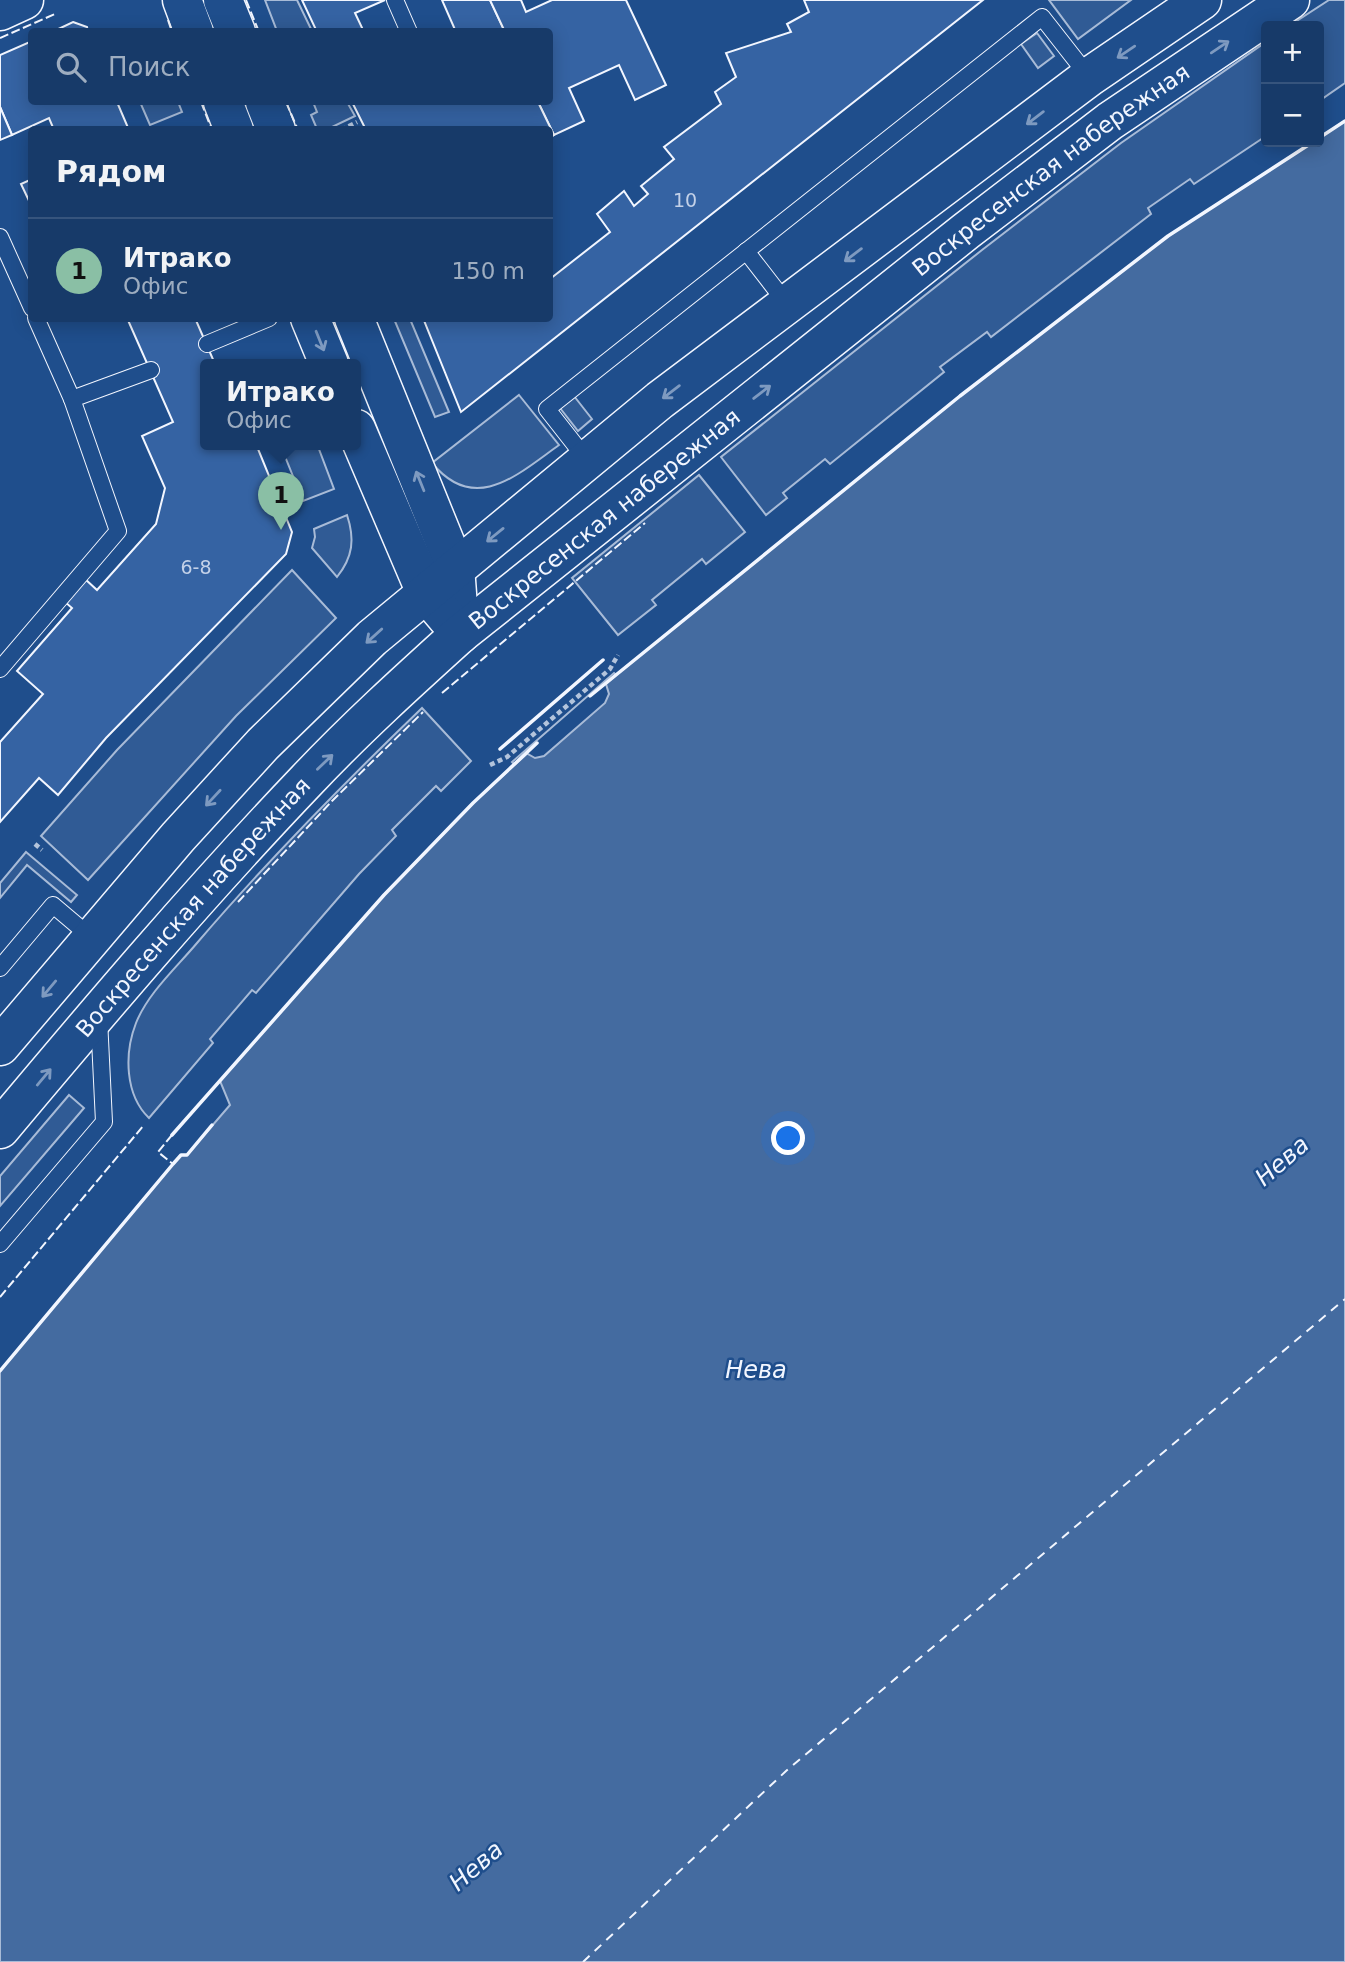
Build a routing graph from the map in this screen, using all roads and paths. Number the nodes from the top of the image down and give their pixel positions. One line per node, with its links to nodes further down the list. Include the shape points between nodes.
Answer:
1 (24, 0): 7 (main road)
2 (182, 0): 8 (main road)
3 (223, 0): 9 (main road)
4 (395, 0): 10 (lane)
5 (1202, 0): 11 (main road, one-way to 11)
6 (1290, 0): 34 (main road, Воскресенская набережная, one-way to 6, via 1021,188 1110,121)
7 (0, 11)
8 (192, 28)
9 (234, 28)
10 (407, 28)
11 (1089, 77): 19 (lane, via 1042,16); 21 (main road, one-way to 21)
12 (224, 105): 15 (main road)
13 (266, 105): 16 (main road)
14 (357, 122): 17 (path)
15 (232, 126)
16 (274, 126)
17 (349, 126)
18 (0, 237): 20 (lane)
19 (746, 251): 21 (lane); 31 (lane, via 547,409)
20 (28, 299)
21 (787, 304): 31 (main road, one-way to 31)
22 (38, 322): 29 (lane)
23 (259, 322): 26 (lane)
24 (312, 322): 27 (main road, one-way to 27)
25 (356, 322): 32 (main road, one-way to 25)
26 (207, 344)
27 (327, 359)
28 (151, 370): 29 (lane)
29 (72, 399): 36 (lane, via 118,531)
30 (361, 441): 33 (main road)
31 (587, 460): 32 (main road, one-way to 32)
32 (455, 567): 33 (main road); 34 (main road)
33 (426, 593): 34 (main road); 40 (main road, one-way to 40, via 372,638 263,744)
34 (460, 634): 42 (main road, Воскресенская набережная, one-way to 34, via 307,779)
35 (618, 655): 37 (path, via 610,669 507,757)
36 (0, 669)
37 (490, 765)
38 (35, 844): 39 (path)
39 (42, 850)
40 (92, 938): 41 (lane, via 53,905); 43 (main road, one-way to 43)
41 (0, 968)
42 (98, 1012): 44 (main road, Воскресенская набережная, one-way to 42); 45 (lane, via 104,1122)
43 (2, 1041)
44 (0, 1129)
45 (0, 1244)

